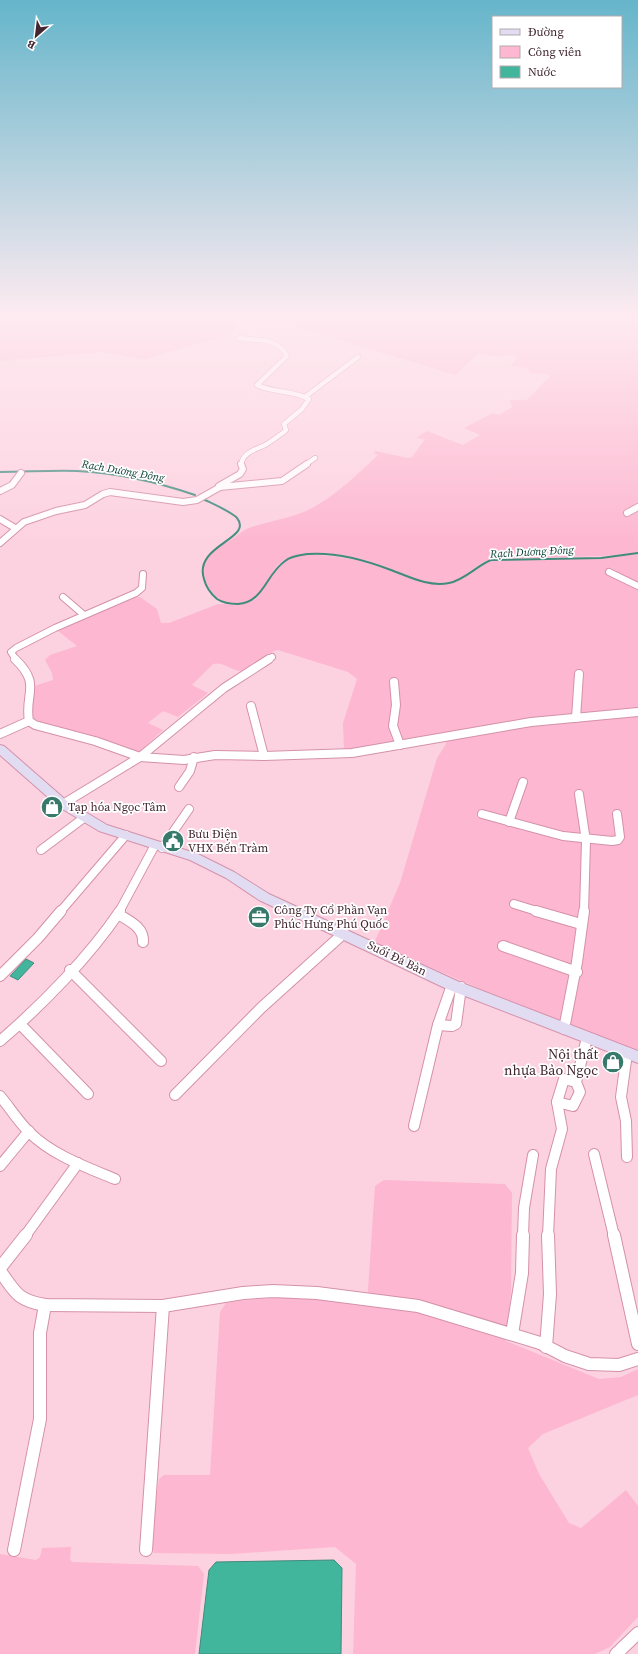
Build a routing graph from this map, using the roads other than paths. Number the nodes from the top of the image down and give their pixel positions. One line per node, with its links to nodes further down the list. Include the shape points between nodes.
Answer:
1 (266, 390): 3 (street)
2 (314, 390): 3 (street)
3 (305, 397): 6 (street, via 309,399 302,409 284,424 286,430 264,445 253,449 242,460 243,469 240,474)
4 (315, 458): 6 (street, via 280,482)
5 (21, 473): 7 (street, via 10,488)
6 (215, 489): 11 (street, via 197,500 183,502 110,492 102,494 86,505 56,511 24,522)
7 (0, 491)
8 (638, 507): 9 (street)
9 (627, 513)
10 (0, 520): 11 (street)
11 (16, 528): 12 (street)
12 (0, 543)
13 (609, 572): 15 (street)
14 (143, 574): 17 (street, via 140,591)
15 (638, 586)
16 (63, 597): 17 (street)
17 (84, 615): 24 (street, via 11,652 31,680)
18 (272, 657): 29 (street, via 224,688)
19 (579, 674): 23 (street)
20 (394, 682): 26 (street, via 396,705 393,726)
21 (250, 706): 28 (street)
22 (638, 712): 23 (street)
23 (576, 718): 26 (street, via 495,727)
24 (29, 721): 25 (street); 29 (street, via 39,727 95,741)
25 (0, 734)
26 (400, 745): 28 (street, via 352,753)
27 (0, 749): 34 (street, Suối Đá Bàn)
28 (264, 756): 30 (street)
29 (140, 757): 30 (street, via 184,760); 34 (street)
30 (194, 757): 32 (street, via 190,771)
31 (523, 782): 39 (street)
32 (179, 787)
33 (579, 794): 41 (street)
34 (63, 804): 38 (street, Suối Đá Bàn)
35 (189, 809): 42 (street)
36 (482, 814): 39 (street)
37 (617, 814): 41 (street, via 620,837 618,840)
38 (85, 817): 40 (street, Suối Đá Bàn, via 103,828); 43 (street)
39 (509, 822): 41 (street)
40 (126, 835): 42 (street, Suối Đá Bàn); 52 (street, via 38,938)
41 (586, 840): 46 (street, via 587,880)
42 (159, 847): 45 (street); 47 (street, Suối Đá Bàn, via 194,857 264,897)
43 (41, 850)
44 (514, 904): 46 (street)
45 (118, 914): 48 (street, via 141,930); 50 (street, via 100,940)
46 (581, 924): 51 (street)
47 (344, 933): 53 (street, Suối Đá Bàn); 63 (street, via 261,1008)
48 (143, 942)
49 (503, 946): 51 (street)
50 (70, 970): 54 (street); 60 (street)
51 (577, 972): 56 (street)
52 (0, 976)
53 (457, 986): 55 (street); 55 (street, via 456,1024); 56 (street, Suối Đá Bàn)
54 (20, 1024): 58 (street); 62 (street)
55 (438, 1025): 66 (street)
56 (564, 1029): 57 (street, Suối Đá Bàn)
57 (587, 1038): 59 (street, Suối Đá Bàn); 61 (street)
58 (0, 1042)
59 (632, 1055): 70 (street, via 621,1097 626,1121)
60 (161, 1060)
61 (576, 1082): 65 (street, via 562,1082); 65 (street, via 580,1092 575,1104 573,1106)
62 (88, 1094)
63 (175, 1095)
64 (0, 1096): 67 (street)
65 (557, 1102): 79 (street, via 562,1129 551,1169 548,1217 550,1294)
66 (414, 1126)
67 (29, 1131): 71 (street); 72 (street)
68 (594, 1154): 78 (street)
69 (533, 1156): 77 (street, via 524,1208 522,1273)
70 (627, 1157)
71 (78, 1164): 73 (street); 74 (street)
72 (0, 1166)
73 (115, 1179)
74 (0, 1270): 75 (street, via 17,1294 28,1302)
75 (44, 1305): 76 (street); 81 (street, via 40,1334 40,1419)
76 (163, 1306): 77 (street, via 243,1293 273,1291 317,1294 418,1306); 82 (street)
77 (512, 1334): 79 (street)
78 (638, 1344)
79 (546, 1347): 80 (street, via 571,1358 605,1366 619,1366)
80 (638, 1359)
81 (14, 1550)
82 (146, 1550)
83 (638, 1633): 84 (street)
84 (616, 1654)

